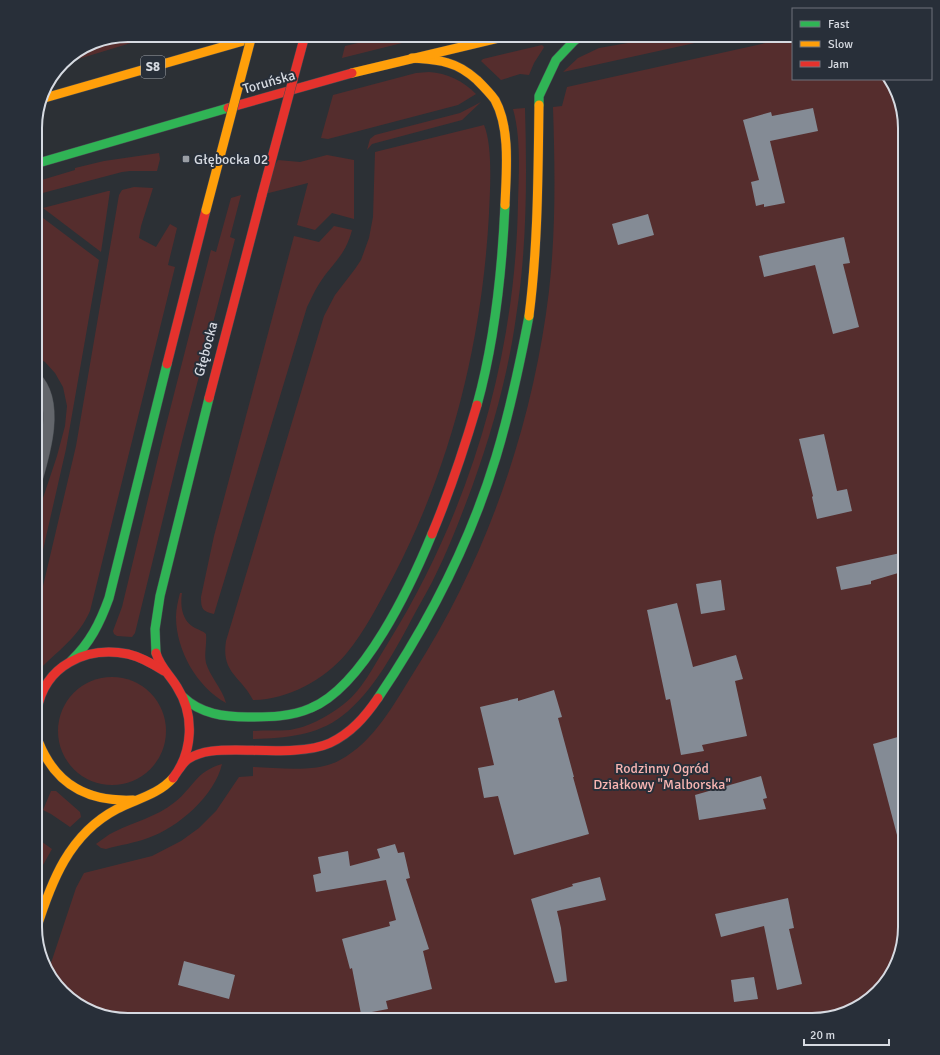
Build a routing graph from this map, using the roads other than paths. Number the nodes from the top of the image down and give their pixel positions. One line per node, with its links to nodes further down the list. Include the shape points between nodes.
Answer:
1 (240, 42): 7 (main road, S8)
2 (250, 42): 11 (main road, Głębocka, bridge, via 109,598 94,636)
3 (303, 42): 12 (main road, Głębocka, bridge, via 213,378 159,599 155,647)
4 (482, 42): 6 (main road, Toruńska)
5 (573, 42): 16 (main road, via 556,60 539,96 535,267 529,316 510,407 476,516 426,622 370,711 343,736 328,744 294,750 208,751 188,759)
6 (412, 58): 8 (main road, Toruńska, via 190,118); 14 (main road, via 438,60 459,66 475,78 498,105 504,128 503,254 493,334 477,405 453,480 424,555 390,619 359,667 330,697 300,712 262,718 204,712 192,706)
7 (48, 97)
8 (42, 162)
9 (42, 386): 10 (lane, via 49,412)
10 (42, 457)
11 (71, 661): 12 (main road, Głębocka, via 91,654 116,652 141,658); 13 (main road, Głębocka, via 60,668)
12 (164, 672): 14 (main road, Głębocka)
13 (42, 691)
14 (183, 697): 16 (main road, Głębocka, via 189,721 189,734 186,754)
15 (42, 751): 17 (main road, Głębocka, via 57,774 75,789 98,799)
16 (180, 768): 17 (main road, Głębocka, via 164,787)
17 (136, 800): 18 (main road, Głębocka, via 102,818 72,847 52,882)
18 (42, 912)

